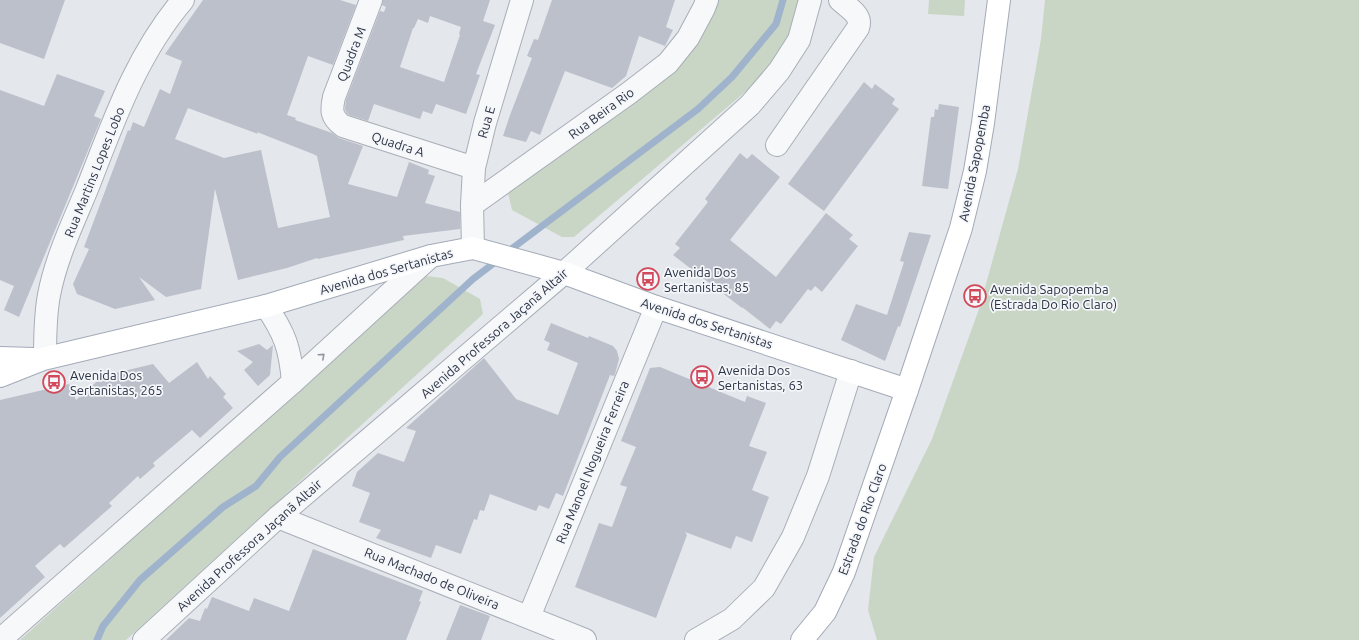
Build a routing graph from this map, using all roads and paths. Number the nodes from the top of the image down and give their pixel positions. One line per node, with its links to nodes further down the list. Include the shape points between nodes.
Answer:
1 (183, 0): 18 (street, Rua Martins Lopes Lobo, via 147,50 125,95 58,260 49,294)
2 (371, 0): 8 (street, Quadra M)
3 (522, 0): 10 (street, Rua E)
4 (707, 0): 11 (street, Rua Beira Rio, via 688,38 668,63)
5 (810, 0): 14 (street, Avenida Professora Jaçanã Altair, via 799,40 779,71 750,105)
6 (840, 0): 9 (street, via 857,15 860,24)
7 (999, 0): 22 (main road, Avenida Sapopemba, via 975,171 961,228)
8 (332, 108): 10 (street, Quadra A, via 336,121 343,126)
9 (777, 144)
10 (474, 168): 11 (street, Rua E)
11 (472, 205): 12 (street, Rua E)
12 (480, 250): 13 (main road, Avenida dos Sertanistas); 14 (main road, Avenida dos Sertanistas)
13 (431, 256): 15 (main road, Avenida dos Sertanistas); 21 (street, one-way to 13)
14 (564, 273): 16 (main road, Avenida dos Sertanistas); 23 (street, Avenida Professora Jaçanã Altair)
15 (266, 306): 18 (main road, Avenida dos Sertanistas); 21 (street, via 279,324 287,344)
16 (656, 307): 19 (main road, Avenida dos Sertanistas); 24 (street, Rua Manoel Nogueira Ferreira)
17 (0, 358): 18 (main road, Avenida dos Sertanistas)
18 (44, 359): 20 (main road, Avenida dos Sertanistas)
19 (851, 371): 22 (main road, Avenida dos Sertanistas); 28 (street, via 818,476 793,537 764,588 732,619)
20 (0, 376)
21 (293, 382): 25 (street)
22 (907, 390): 29 (main road, Estrada do Rio Claro, via 844,572 825,612)
23 (278, 517): 24 (street, Rua Machado de Oliveira); 26 (street, Avenida Professora Jaçanã Altair)
24 (529, 617): 27 (street, Rua Machado de Oliveira)
25 (0, 640)
26 (144, 640)
27 (585, 640)
28 (696, 640)
29 (802, 640)

